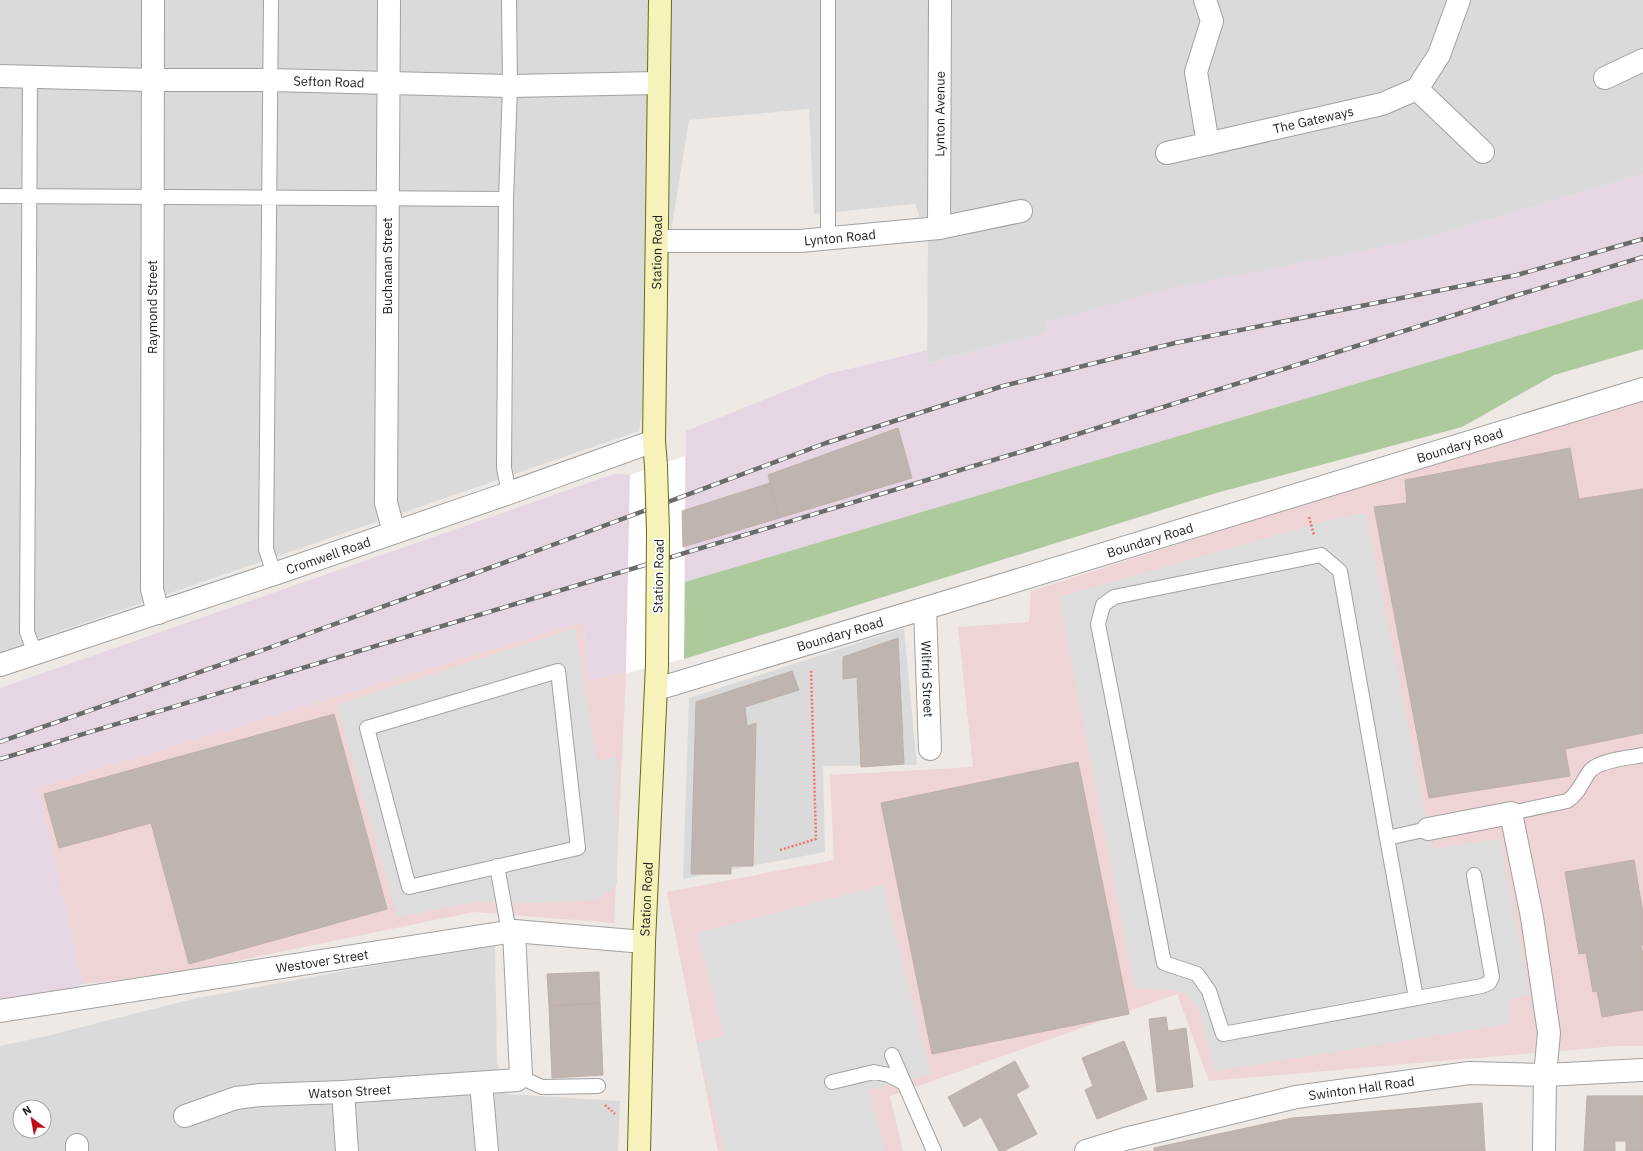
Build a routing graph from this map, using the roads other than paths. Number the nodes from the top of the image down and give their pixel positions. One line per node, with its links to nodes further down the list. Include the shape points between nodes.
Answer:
1 (153, 0): 14 (street, Raymond Street)
2 (271, 0): 15 (lane)
3 (389, 0): 16 (street, Buchanan Street)
4 (509, 0): 18 (lane)
5 (660, 0): 17 (main road, Station Road)
6 (828, 0): 31 (lane)
7 (940, 0): 30 (street, Lynton Avenue)
8 (1204, 0): 20 (street, via 1212,21 1196,72)
9 (1459, 0): 19 (street, via 1439,55)
10 (1643, 60): 13 (street)
11 (0, 76): 12 (street, Sefton Road)
12 (30, 77): 14 (street, Sefton Road); 24 (lane)
13 (1605, 78)
14 (153, 80): 15 (street, Sefton Road); 25 (street, Raymond Street)
15 (270, 80): 16 (street, Sefton Road); 26 (lane)
16 (388, 82): 18 (street, Sefton Road); 27 (street, Buchanan Street)
17 (658, 83): 18 (street, Sefton Road); 32 (main road, Station Road)
18 (510, 86): 28 (lane)
19 (1417, 89): 20 (street, The Gateways, via 1382,104); 21 (street)
20 (1208, 144): 22 (street, The Gateways)
21 (1482, 152)
22 (1167, 154)
23 (0, 196): 24 (lane)
24 (29, 196): 25 (lane); 40 (lane, via 27,632)
25 (152, 197): 26 (lane); 39 (street, Raymond Street, via 152,590)
26 (269, 198): 27 (lane); 37 (lane, via 266,549)
27 (387, 199): 28 (lane); 36 (street, Buchanan Street, via 386,503)
28 (506, 199): 35 (lane, via 504,468)
29 (1022, 211): 30 (street, Lynton Road)
30 (939, 228): 31 (street, Lynton Road)
31 (828, 238): 32 (street, Lynton Road, via 800,241)
32 (656, 241): 34 (main road, Station Road)
33 (1643, 389): 38 (street, Boundary Road)
34 (654, 441): 35 (street, Cromwell Road); 42 (main road, Station Road, bridge, via 658,532)
35 (509, 493): 36 (street, Cromwell Road)
36 (394, 532): 37 (street, Cromwell Road)
37 (274, 574): 39 (street, Cromwell Road)
38 (925, 609): 42 (street, Boundary Road); 43 (street, Wilfrid Street)
39 (158, 614): 40 (street, Cromwell Road)
40 (34, 653): 41 (street, Cromwell Road)
41 (0, 665)
42 (657, 689): 51 (main road, Station Road)
43 (930, 749)
44 (1643, 755): 45 (lane, via 1597,765 1589,772 1575,795 1567,801)
45 (1511, 813): 46 (street); 56 (street, via 1532,917 1549,1033)
46 (1428, 829): 47 (lane)
47 (1387, 838): 52 (lane); 52 (lane, via 1340,571 1321,556 1114,597 1103,605 1098,624 1164,963 1197,974 1209,991 1223,1034)
48 (497, 866): 48 (lane, via 578,848 558,671 367,728 410,887); 50 (lane)
49 (1474, 875): 52 (lane, via 1492,977 1489,983 1482,986)
50 (511, 931): 51 (street, Westover Street); 53 (street, Westover Street); 57 (street, via 521,1075)
51 (644, 942): 66 (main road, Station Road)
52 (1416, 998)
53 (0, 1011)
54 (892, 1055): 60 (lane)
55 (1643, 1070): 56 (street, Swinton Hall Road)
56 (1545, 1075): 68 (street, Swinton Hall Road, via 1468,1073 1296,1097); 69 (street)
57 (518, 1079): 59 (street, Watson Street); 61 (lane, via 542,1086)
58 (832, 1082): 60 (lane, via 874,1072 889,1075)
59 (481, 1083): 62 (street, Watson Street); 65 (street)
60 (904, 1084): 67 (lane)
61 (598, 1086)
62 (343, 1092): 63 (street, Watson Street, via 236,1098); 64 (street)
63 (185, 1116)
64 (346, 1151)
65 (487, 1151)
66 (639, 1151)
67 (934, 1151)
68 (1086, 1151)
69 (1544, 1151)

